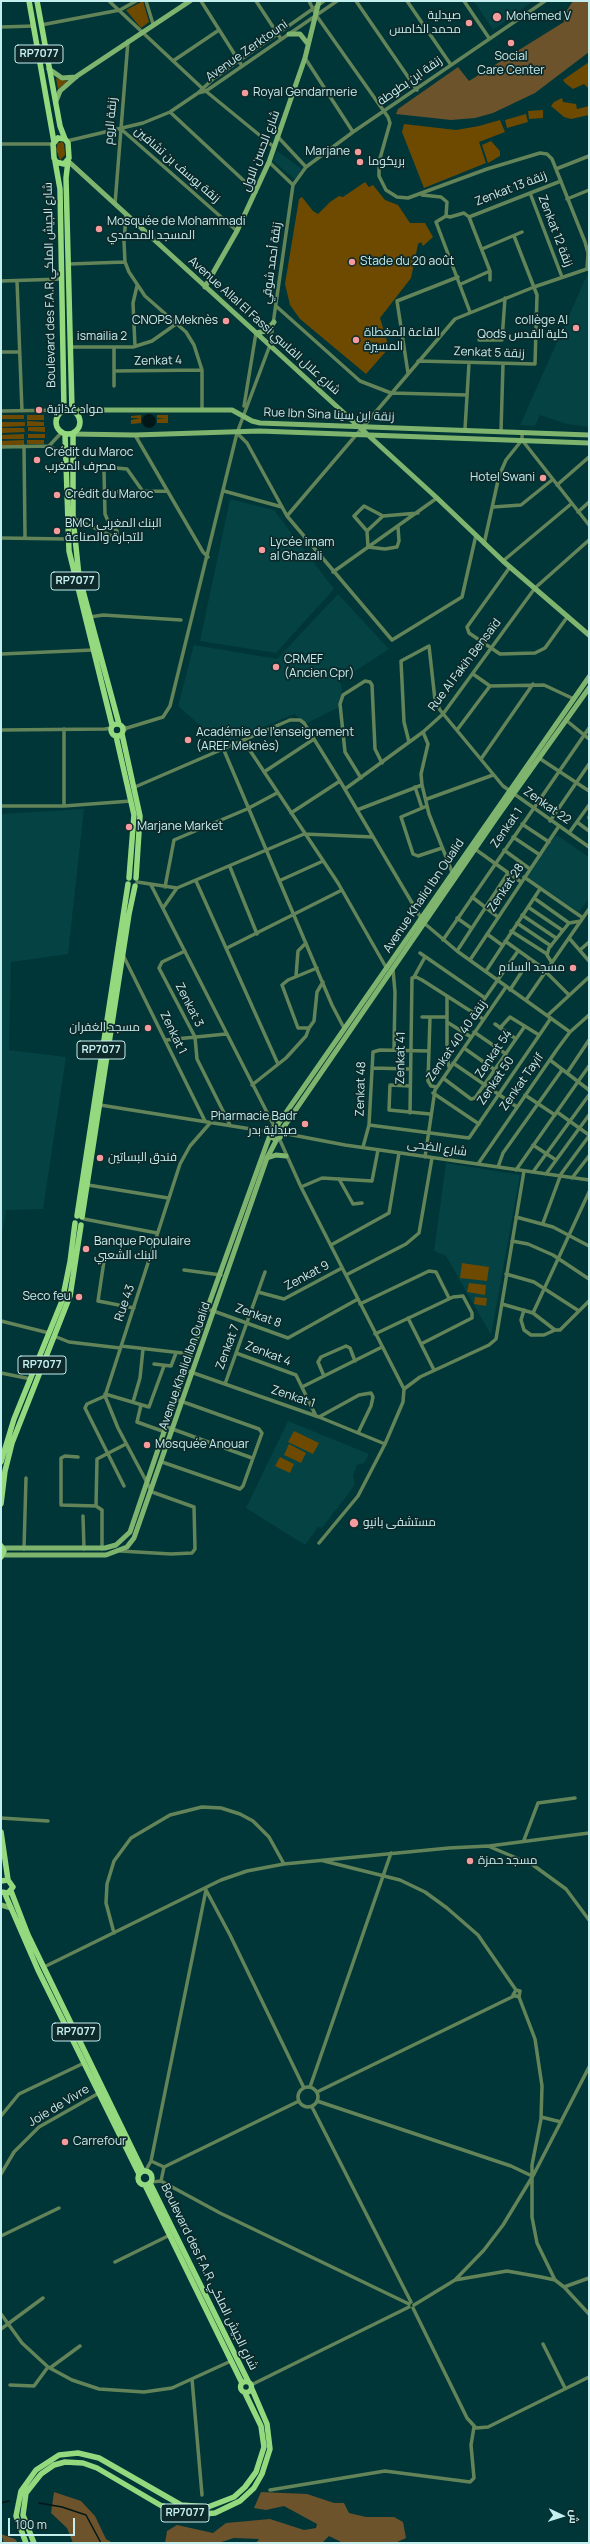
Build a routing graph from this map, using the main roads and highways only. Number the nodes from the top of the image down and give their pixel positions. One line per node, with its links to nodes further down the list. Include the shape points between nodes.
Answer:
1 (29, 1): 11 (main road, Boulevard des F.A.R شارع الجيش الملكي / RP7077)
2 (37, 1): 7 (main road, Boulevard des F.A.R شارع الجيش الملكي / RP7077)
3 (190, 1): 8 (main road)
4 (319, 3): 6 (main road, شارع الحسن الاول)
5 (289, 34): 6 (main road, via 297,33 304,36)
6 (308, 47): 14 (main road, شارع الحسن الاول, via 269,162 238,232)
7 (49, 69): 8 (main road, via 62,78); 9 (main road, Boulevard des F.A.R شارع الجيش الملكي / RP7077)
8 (76, 76): 9 (main road, via 60,91)
9 (56, 102): 10 (main road, Boulevard des F.A.R شارع الجيش الملكي / RP7077)
10 (66, 140): 11 (main road, via 58,138); 13 (main road, Boulevard des F.A.R شارع الجيش الملكي / RP7077)
11 (54, 143): 12 (main road, Boulevard des F.A.R شارع الجيش الملكي / RP7077)
12 (55, 160): 13 (main road, via 61,164); 17 (main road, Boulevard des F.A.R شارع الجيش الملكي / RP7077, via 60,189)
13 (68, 161): 14 (main road, Avenue Allal El Fassi شارع علال الفاسي); 18 (main road, Boulevard des F.A.R شارع الجيش الملكي / RP7077, via 66,178)
14 (205, 286): 16 (main road, Avenue Allal El Fassi شارع علال الفاسي)
15 (274, 322): 16 (main road, via 266,330)
16 (256, 333): 19 (main road, Avenue Allal El Fassi شارع علال الفاسي)
17 (64, 410): 18 (main road); 20 (main road, Boulevard des F.A.R شارع الجيش الملكي / RP7077, via 56,419 57,426)
18 (72, 410): 19 (main road, Rue Ibn Sina زنقة ابن سينا, via 232,410 252,422); 21 (main road, Boulevard des F.A.R شارع الجيش الملكي / RP7077, via 78,414 81,422 79,429)
19 (360, 426): 22 (main road, Avenue Allal El Fassi شارع علال الفاسي); 23 (main road, Rue Ibn Sina زنقة ابن سينا)
20 (63, 433): 21 (main road); 28 (main road, Boulevard des F.A.R شارع الجيش الملكي / RP7077, via 66,455 67,539)
21 (73, 434): 22 (main road, Rue Ibn Sina زنقة ابن سينا, via 237,434 259,431); 29 (main road, Boulevard des F.A.R شارع الجيش الملكي / RP7077, via 73,518 79,576)
22 (367, 434): 24 (main road, Rue Ibn Sina زنقة ابن سينا); 25 (main road, Avenue Allal El Fassi شارع علال الفاسي, via 503,562)
23 (589, 434)
24 (589, 443)
25 (589, 635)
26 (589, 677): 32 (main road, Avenue Khalid Ibn Oualid)
27 (589, 688): 33 (main road, Avenue Khalid Ibn Oualid, via 475,849)
28 (112, 726): 29 (main road); 29 (main road, Boulevard des F.A.R شارع الجيش الملكي / RP7077, via 111,733)
29 (122, 730): 30 (main road, Boulevard des F.A.R شارع الجيش الملكي / RP7077, via 134,826); 31 (main road, Boulevard des F.A.R شارع الجيش الملكي / RP7077, via 135,787 140,825)
30 (128, 881): 31 (main road); 31 (main road); 36 (main road, Boulevard des F.A.R شارع الجيش الملكي / RP7077)
31 (136, 882): 36 (main road, Boulevard des F.A.R شارع الجيش الملكي / RP7077)
32 (273, 1130): 33 (main road); 33 (main road); 40 (main road, Avenue Khalid Ibn Oualid, via 221,1275)
33 (280, 1136): 35 (main road, Avenue Khalid Ibn Oualid)
34 (286, 1156): 35 (main road, via 276,1155)
35 (267, 1158): 40 (main road, Avenue Khalid Ibn Oualid)
36 (81, 1217): 37 (main road, Boulevard des F.A.R شارع الجيش الملكي / RP7077); 38 (main road, Boulevard des F.A.R شارع الجيش الملكي / RP7077)
37 (75, 1223): 38 (main road); 39 (main road, Boulevard des F.A.R شارع الجيش الملكي / RP7077)
38 (81, 1225): 39 (main road, Boulevard des F.A.R شارع الجيش الملكي / RP7077)
39 (73, 1262): 41 (main road, Boulevard des F.A.R شارع الجيش الملكي / RP7077)
40 (221, 1282): 44 (main road, Avenue Khalid Ibn Oualid, via 185,1370 134,1526 126,1538 113,1547 102,1549); 45 (main road, Avenue Khalid Ibn Oualid, via 193,1373 134,1538 120,1551 100,1555)
41 (52, 1334): 42 (main road, Boulevard des F.A.R شارع الجيش الملكي / RP7077, via 14,1419); 43 (main road, Boulevard des F.A.R شارع الجيش الملكي / RP7077, via 12,1443)
42 (1, 1462)
43 (1, 1504)
44 (2, 1547): 45 (main road)
45 (2, 1556)
46 (1, 1832): 47 (main road, Boulevard des F.A.R شارع الجيش الملكي / RP7077)
47 (8, 1880): 48 (main road); 49 (main road, Boulevard des F.A.R شارع الجيش الملكي / RP7077, via 13,1885)
48 (1, 1881)
49 (11, 1891): 50 (main road, Boulevard des F.A.R شارع الجيش الملكي / RP7077); 53 (main road, Boulevard des F.A.R شارع الجيش الملكي / RP7077, via 23,1924)
50 (2, 1894): 52 (main road, Boulevard des F.A.R شارع الجيش الملكي / RP7077)
51 (1, 1905): 52 (main road)
52 (11, 1908): 53 (main road, Boulevard des F.A.R شارع الجيش الملكي / RP7077, via 99,2093)
53 (143, 2171): 54 (main road, Boulevard des F.A.R شارع الجيش الملكي / RP7077, via 152,2175); 54 (main road, Boulevard des F.A.R شارع الجيش الملكي / RP7077, via 138,2180)
54 (149, 2183): 55 (main road, Boulevard des F.A.R شارع الجيش الملكي / RP7077, via 168,2236); 56 (main road, Boulevard des F.A.R شارع الجيش الملكي / RP7077)
55 (242, 2384): 56 (main road, Boulevard des F.A.R شارع الجيش الملكي); 57 (main road, Boulevard des F.A.R شارع الجيش الملكي / RP7077, via 241,2389)
56 (250, 2385): 57 (main road, Boulevard des F.A.R شارع الجيش الملكي); 58 (main road, RP7077, via 268,2430 269,2455 254,2488 240,2501 224,2510 208,2514 179,2512 160,2505 97,2468 77,2462 65,2462 49,2468)
57 (245, 2392): 58 (main road, RP7077, via 261,2426 263,2454 251,2480 234,2497 222,2503 208,2507 191,2507 175,2503 99,2458 78,2453 50,2459 30,2475)
58 (23, 2492): 59 (main road, RP7077)
59 (20, 2515): 60 (main road); 61 (main road)
60 (26, 2543)
61 (34, 2543)

